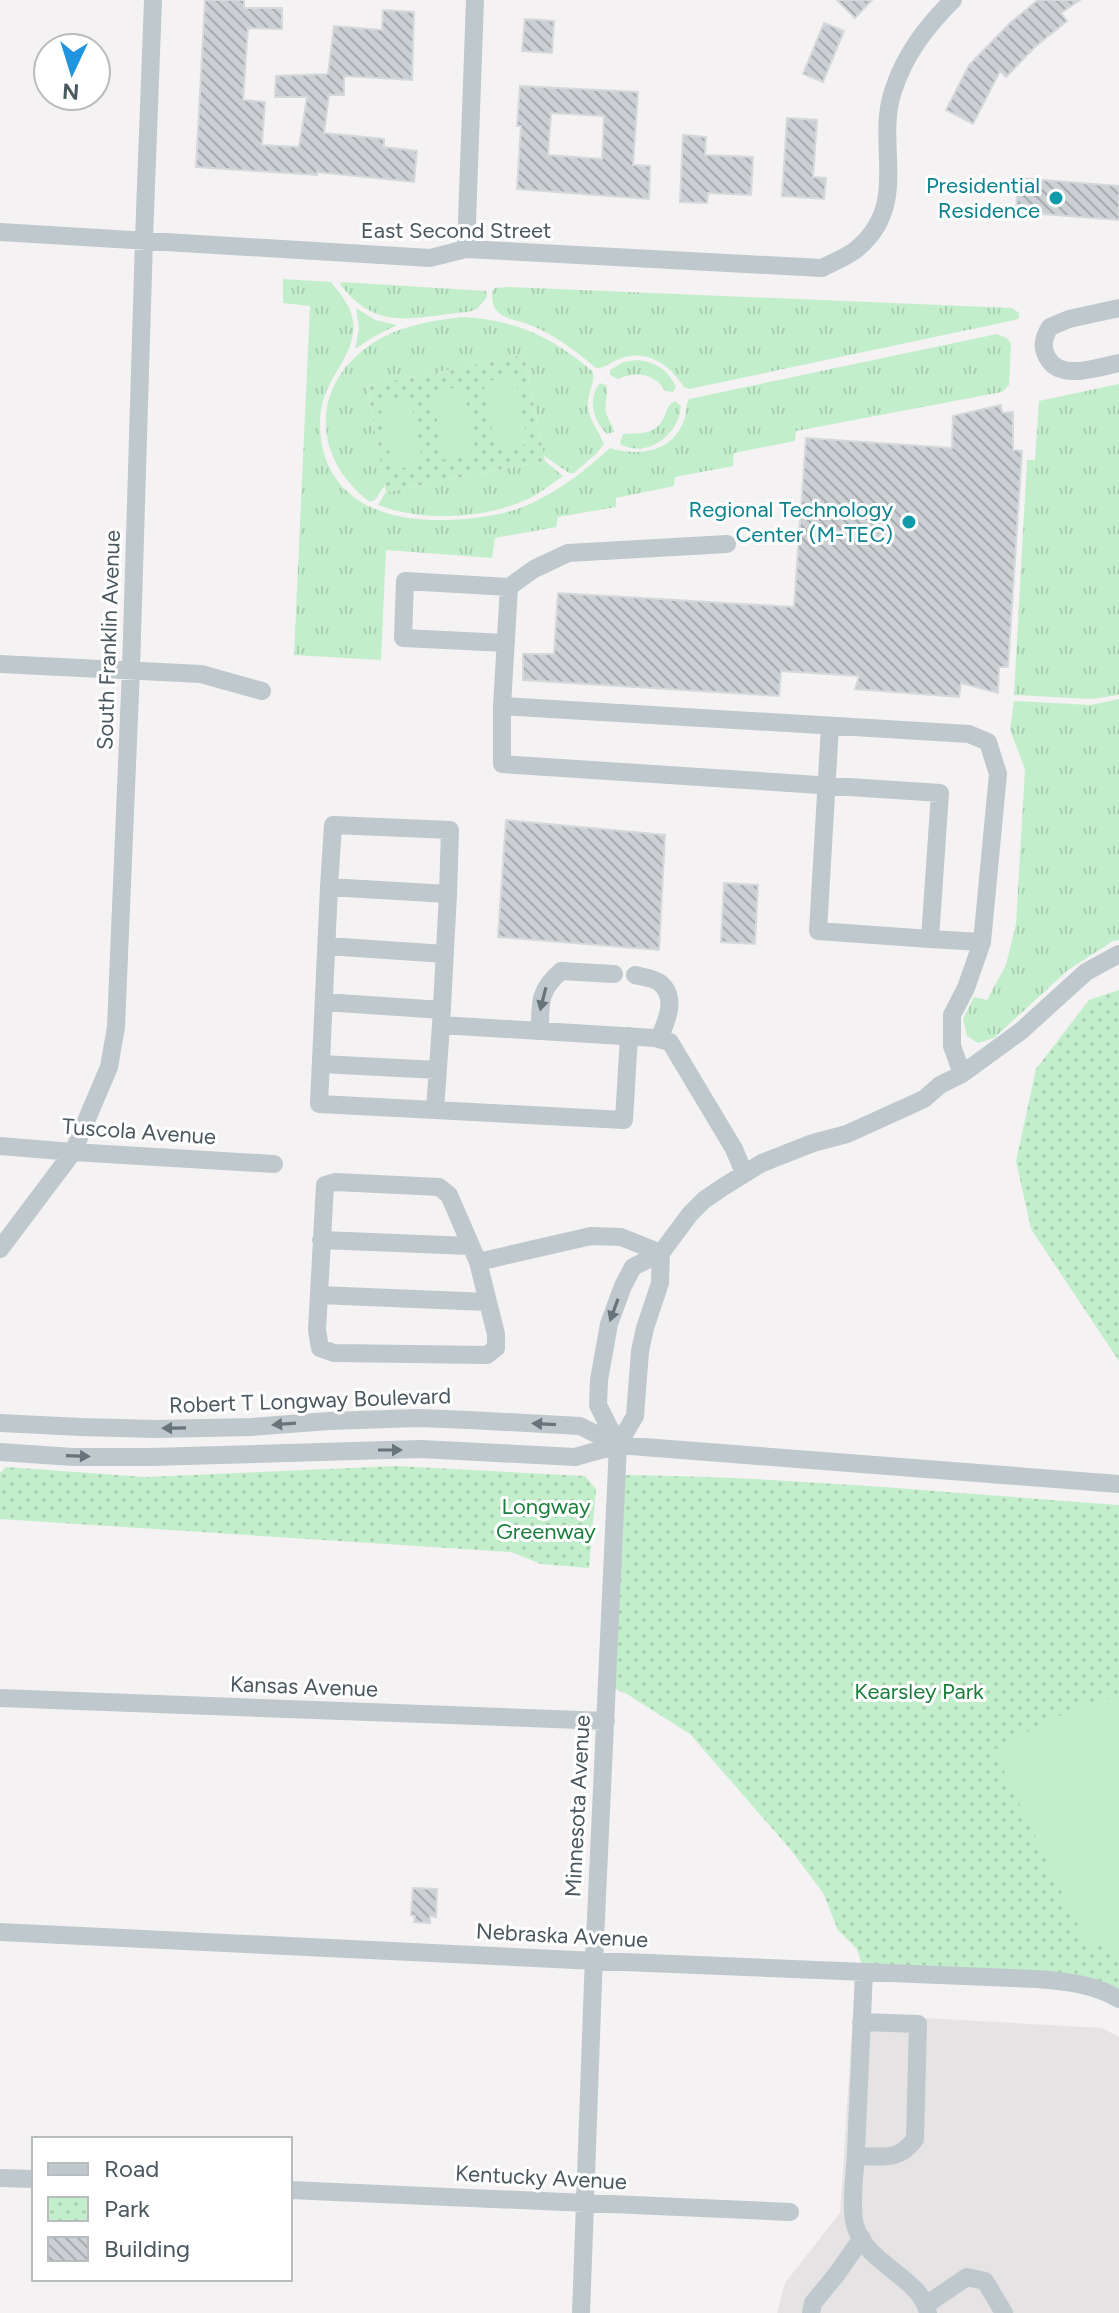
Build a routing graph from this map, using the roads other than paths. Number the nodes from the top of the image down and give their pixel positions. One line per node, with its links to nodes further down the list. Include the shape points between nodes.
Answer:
1 (153, 0): 5 (street, South Franklin Avenue)
2 (475, 0): 6 (street)
3 (953, 0): 6 (street, East Second Street, via 910,49 892,93 887,139 890,187 881,220 859,248 822,268)
4 (0, 232): 5 (street, East Second Street)
5 (144, 239): 6 (street, East Second Street, via 430,258); 13 (street, South Franklin Avenue)
6 (466, 249)
7 (1119, 308): 8 (street, via 1050,327 1043,341 1055,368 1072,372)
8 (1119, 363)
9 (727, 544): 10 (street, via 568,553)
10 (509, 587): 11 (street); 11 (street, via 405,581 403,638)
11 (506, 643): 15 (street)
12 (0, 664): 13 (street)
13 (131, 669): 14 (street, via 201,674); 37 (street, South Franklin Avenue, via 116,1027 109,1067)
14 (262, 691)
15 (502, 706): 16 (street); 17 (street, via 502,764)
16 (830, 726): 17 (street); 21 (street, via 969,734 988,742 998,774)
17 (827, 786): 20 (street, via 818,931); 20 (street, via 940,793)
18 (329, 887): 19 (street); 19 (street, via 333,825 450,830); 22 (street)
19 (448, 894): 23 (street)
20 (930, 939): 21 (street)
21 (982, 942): 34 (street, via 952,1015 952,1046)
22 (327, 946): 23 (street); 27 (street)
23 (445, 954): 28 (street)
24 (1119, 954): 34 (street, via 1086,972 1021,1031)
25 (614, 974): 29 (street, one-way to 29, via 561,971 542,993)
26 (635, 975): 31 (street, via 658,981 666,991 670,1005)
27 (324, 1002): 28 (street); 32 (street)
28 (441, 1018): 29 (street); 33 (street)
29 (540, 1031): 30 (street)
30 (629, 1036): 31 (street); 35 (street, via 624,1120)
31 (659, 1039): 39 (street, via 670,1042 698,1086)
32 (321, 1064): 33 (street); 35 (street, via 319,1104)
33 (438, 1070): 35 (street)
34 (962, 1074): 39 (street, via 909,1107)
35 (435, 1110)
36 (0, 1146): 37 (street, Tuscola Avenue)
37 (73, 1152): 38 (street, Tuscola Avenue); 41 (street, South Franklin Avenue)
38 (274, 1164)
39 (744, 1173): 42 (street, via 704,1200)
40 (321, 1240): 43 (street); 43 (street, via 325,1185 439,1187 449,1195); 44 (street)
41 (0, 1249)
42 (661, 1253): 43 (street, via 621,1237 591,1236); 47 (street, via 660,1283 640,1351 635,1416); 47 (street, one-way to 47, via 633,1267 606,1337 598,1405)
43 (474, 1254): 45 (street)
44 (319, 1295): 45 (street); 45 (street, via 320,1348 334,1353 487,1355 496,1348)
45 (488, 1302)
46 (0, 1423): 47 (street, Robert T Longway Boulevard, one-way to 46, via 580,1426 469,1420 156,1429)
47 (618, 1445): 48 (street, Robert T Longway Boulevard, one-way to 47, via 151,1457 421,1449 575,1457); 49 (street, Robert T Longway Boulevard); 51 (street, Minnesota Avenue)
48 (0, 1452)
49 (1119, 1484)
50 (0, 1698): 51 (street, Kansas Avenue)
51 (606, 1721): 53 (street, Minnesota Avenue)
52 (0, 1932): 53 (street, Nebraska Avenue)
53 (594, 1961): 54 (street, Nebraska Avenue); 61 (street, Minnesota Avenue)
54 (864, 1972): 55 (street, Nebraska Avenue, via 1070,1981); 56 (street)
55 (1119, 1999)
56 (861, 2022): 57 (street); 57 (street, via 918,2024 915,2139 892,2157)
57 (856, 2156): 63 (street, via 855,2225)
58 (0, 2178): 59 (street)
59 (32, 2179)
60 (292, 2190): 61 (street, Kentucky Avenue)
61 (586, 2203): 62 (street, Kentucky Avenue); 65 (street, Minnesota Avenue)
62 (790, 2212)
63 (862, 2238): 64 (street, via 867,2250 906,2281); 66 (street)
64 (928, 2308): 67 (street, via 967,2277 985,2281)
65 (581, 2313)
66 (811, 2313)
67 (1004, 2313)

